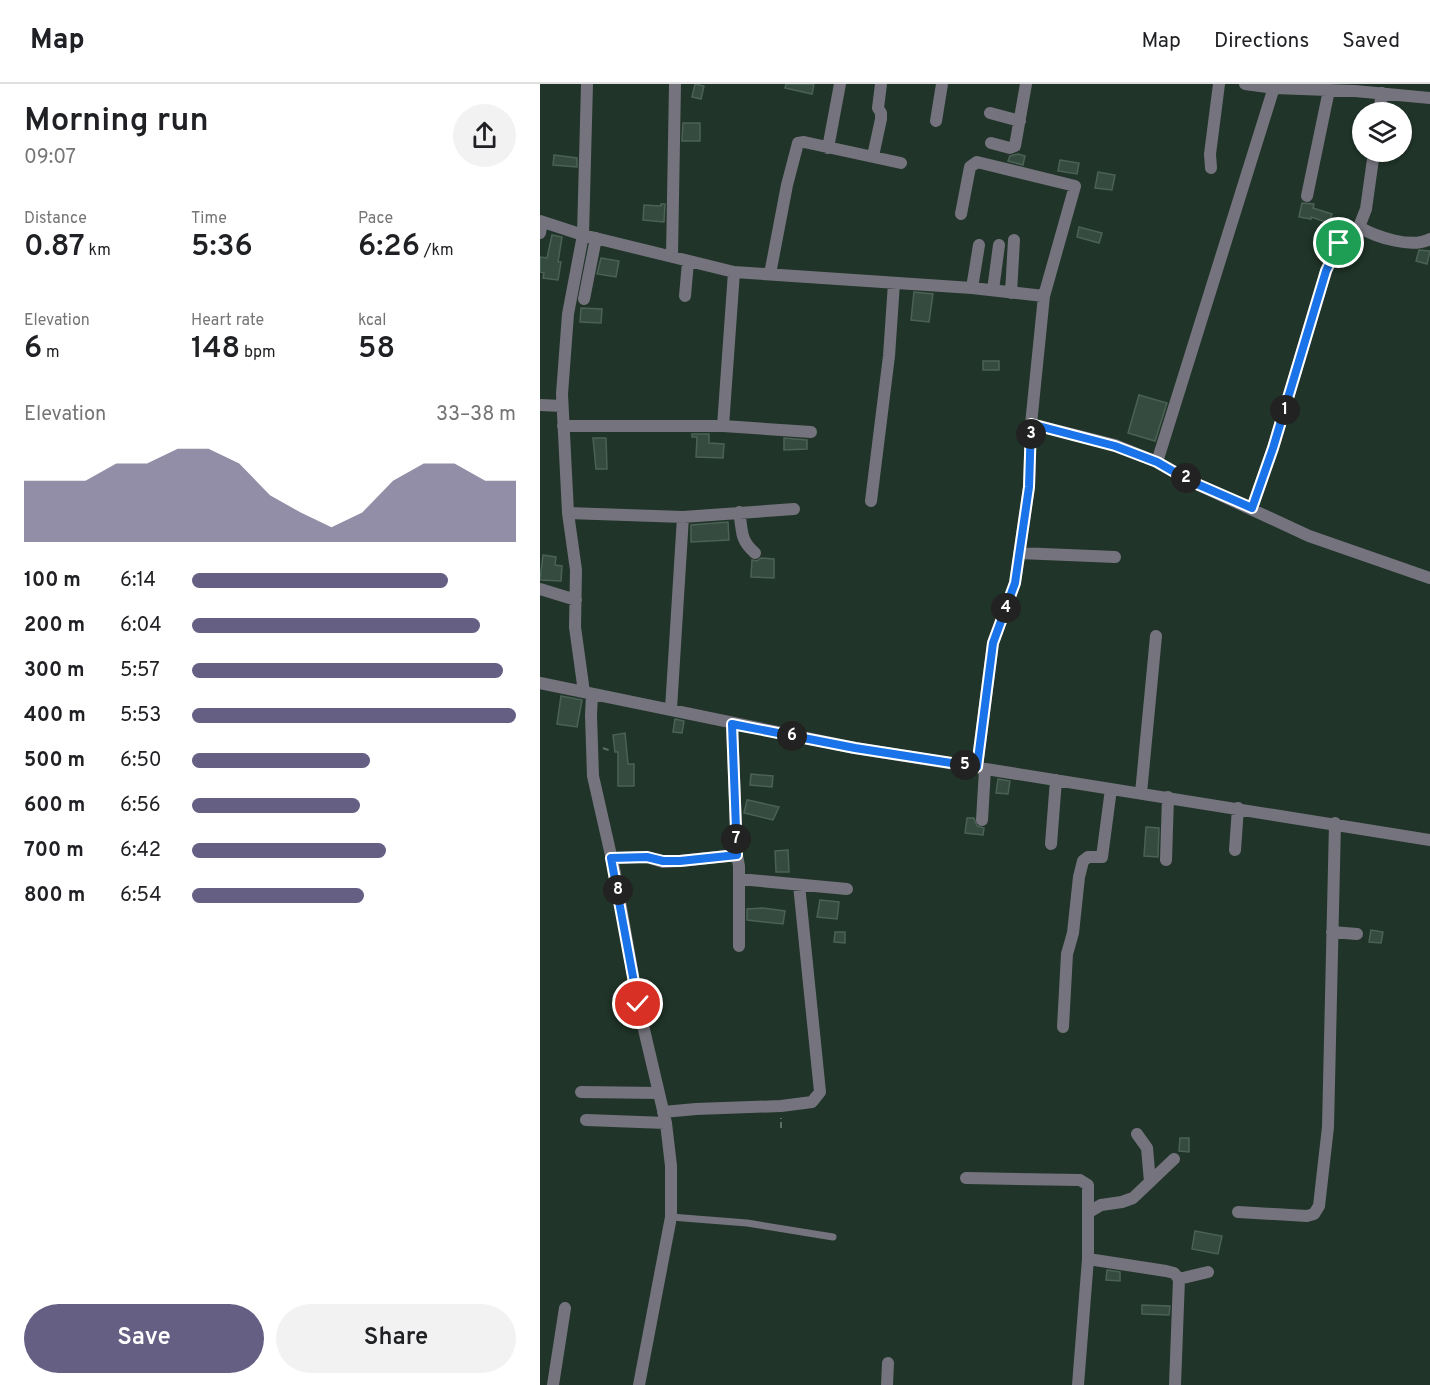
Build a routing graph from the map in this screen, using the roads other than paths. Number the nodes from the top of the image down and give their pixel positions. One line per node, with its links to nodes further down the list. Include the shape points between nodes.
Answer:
1 (587, 84): 28 (street)
2 (675, 84): 34 (street)
3 (840, 84): 19 (street)
4 (881, 84): 20 (street, via 881,119)
5 (942, 84): 16 (street)
6 (1026, 84): 17 (street)
7 (1220, 84): 23 (street)
8 (1245, 84): 9 (street)
9 (1274, 86): 11 (street); 51 (street)
10 (1356, 88): 11 (street); 12 (street)
11 (1329, 90): 24 (street)
12 (1382, 93): 13 (street); 14 (street)
13 (1430, 98)
14 (1381, 102)
15 (990, 113): 17 (street)
16 (936, 121)
17 (1020, 122): 18 (street, via 1015,146)
18 (991, 143)
19 (828, 148): 20 (street); 37 (street, via 804,142 796,145)
20 (873, 156): 21 (street)
21 (901, 162)
22 (1373, 162): 27 (street, via 1366,209)
23 (1211, 168)
24 (1308, 196)
25 (961, 214): 43 (street, via 970,167 977,162 1075,186)
26 (541, 225): 28 (street)
27 (1359, 227): 30 (street, via 1415,244); 53 (street, via 1339,243 1326,271)
28 (583, 235): 29 (street); 46 (street, via 568,314)
29 (596, 237): 34 (street); 44 (street)
30 (1430, 239)
31 (1014, 240): 41 (street)
32 (979, 244): 39 (street)
33 (999, 244): 40 (street)
34 (672, 256): 35 (street)
35 (688, 262): 36 (street); 42 (street)
36 (735, 272): 37 (street); 49 (street)
37 (770, 274): 38 (street)
38 (894, 283): 39 (street); 52 (street)
39 (972, 288): 40 (street)
40 (993, 290): 41 (street)
41 (1011, 293): 43 (street)
42 (685, 296)
43 (1044, 296): 47 (street)
44 (584, 299)
45 (540, 405): 46 (street)
46 (562, 406): 48 (street)
47 (1031, 424): 51 (street, via 1115,446); 59 (street, via 1029,487)
48 (563, 426): 49 (street); 56 (street)
49 (723, 426): 50 (street)
50 (811, 432)
51 (1157, 462): 53 (street)
52 (871, 501)
53 (1252, 508): 61 (street, via 1309,536)
54 (794, 509): 55 (street)
55 (739, 512): 57 (street); 58 (street, via 742,537)
56 (568, 513): 57 (street); 63 (street)
57 (683, 517): 67 (street)
58 (755, 553)
59 (1019, 553): 60 (street); 69 (street, via 1015,583 993,643)
60 (1115, 557)
61 (1430, 578)
62 (540, 589): 63 (street)
63 (576, 600): 66 (street, via 575,627)
64 (1156, 636): 72 (street)
65 (540, 682): 66 (street)
66 (588, 693): 67 (street); 81 (street, via 593,776)
67 (671, 709): 68 (street)
68 (732, 724): 69 (street); 80 (street)
69 (981, 768): 70 (street); 75 (street)
70 (1056, 780): 71 (street); 78 (street)
71 (1111, 789): 72 (street); 89 (street, via 1102,857 1083,861 1078,877 1074,927 1067,954)
72 (1141, 793): 73 (street)
73 (1168, 797): 74 (street); 82 (street)
74 (1238, 808): 76 (street); 79 (street)
75 (982, 820)
76 (1335, 823): 77 (street); 86 (street)
77 (1430, 840)
78 (1051, 844)
79 (1235, 850)
80 (737, 855): 81 (street, via 680,861); 83 (street)
81 (611, 858): 91 (street)
82 (1166, 860)
83 (739, 879): 84 (street); 88 (street)
84 (799, 885): 85 (street); 92 (street, via 820,1092 812,1101 781,1106 696,1108)
85 (847, 889)
86 (1332, 932): 87 (street); 99 (street, via 1328,1127 1319,1206 1307,1216)
87 (1357, 934)
88 (740, 946)
89 (1063, 1027)
90 (581, 1092): 91 (street)
91 (658, 1093): 92 (street)
92 (664, 1118): 93 (street); 100 (street, via 671,1166)
93 (586, 1120)
94 (1137, 1134): 97 (street, via 1148,1148)
95 (1174, 1159): 97 (street)
96 (966, 1178): 98 (street, via 1084,1181 1088,1185)
97 (1150, 1182): 98 (street, via 1133,1197)
98 (1089, 1212): 102 (street)
99 (1238, 1212)
100 (671, 1217): 101 (lane, via 747,1223); 108 (street)
101 (833, 1237)
102 (1088, 1259): 104 (street, via 1166,1271); 110 (street)
103 (1208, 1272): 104 (street)
104 (1179, 1279): 111 (street)
105 (565, 1308): 107 (street)
106 (888, 1363): 109 (street)
107 (553, 1385)
108 (639, 1385)
109 (887, 1385)
110 (1078, 1385)
111 (1174, 1385)

